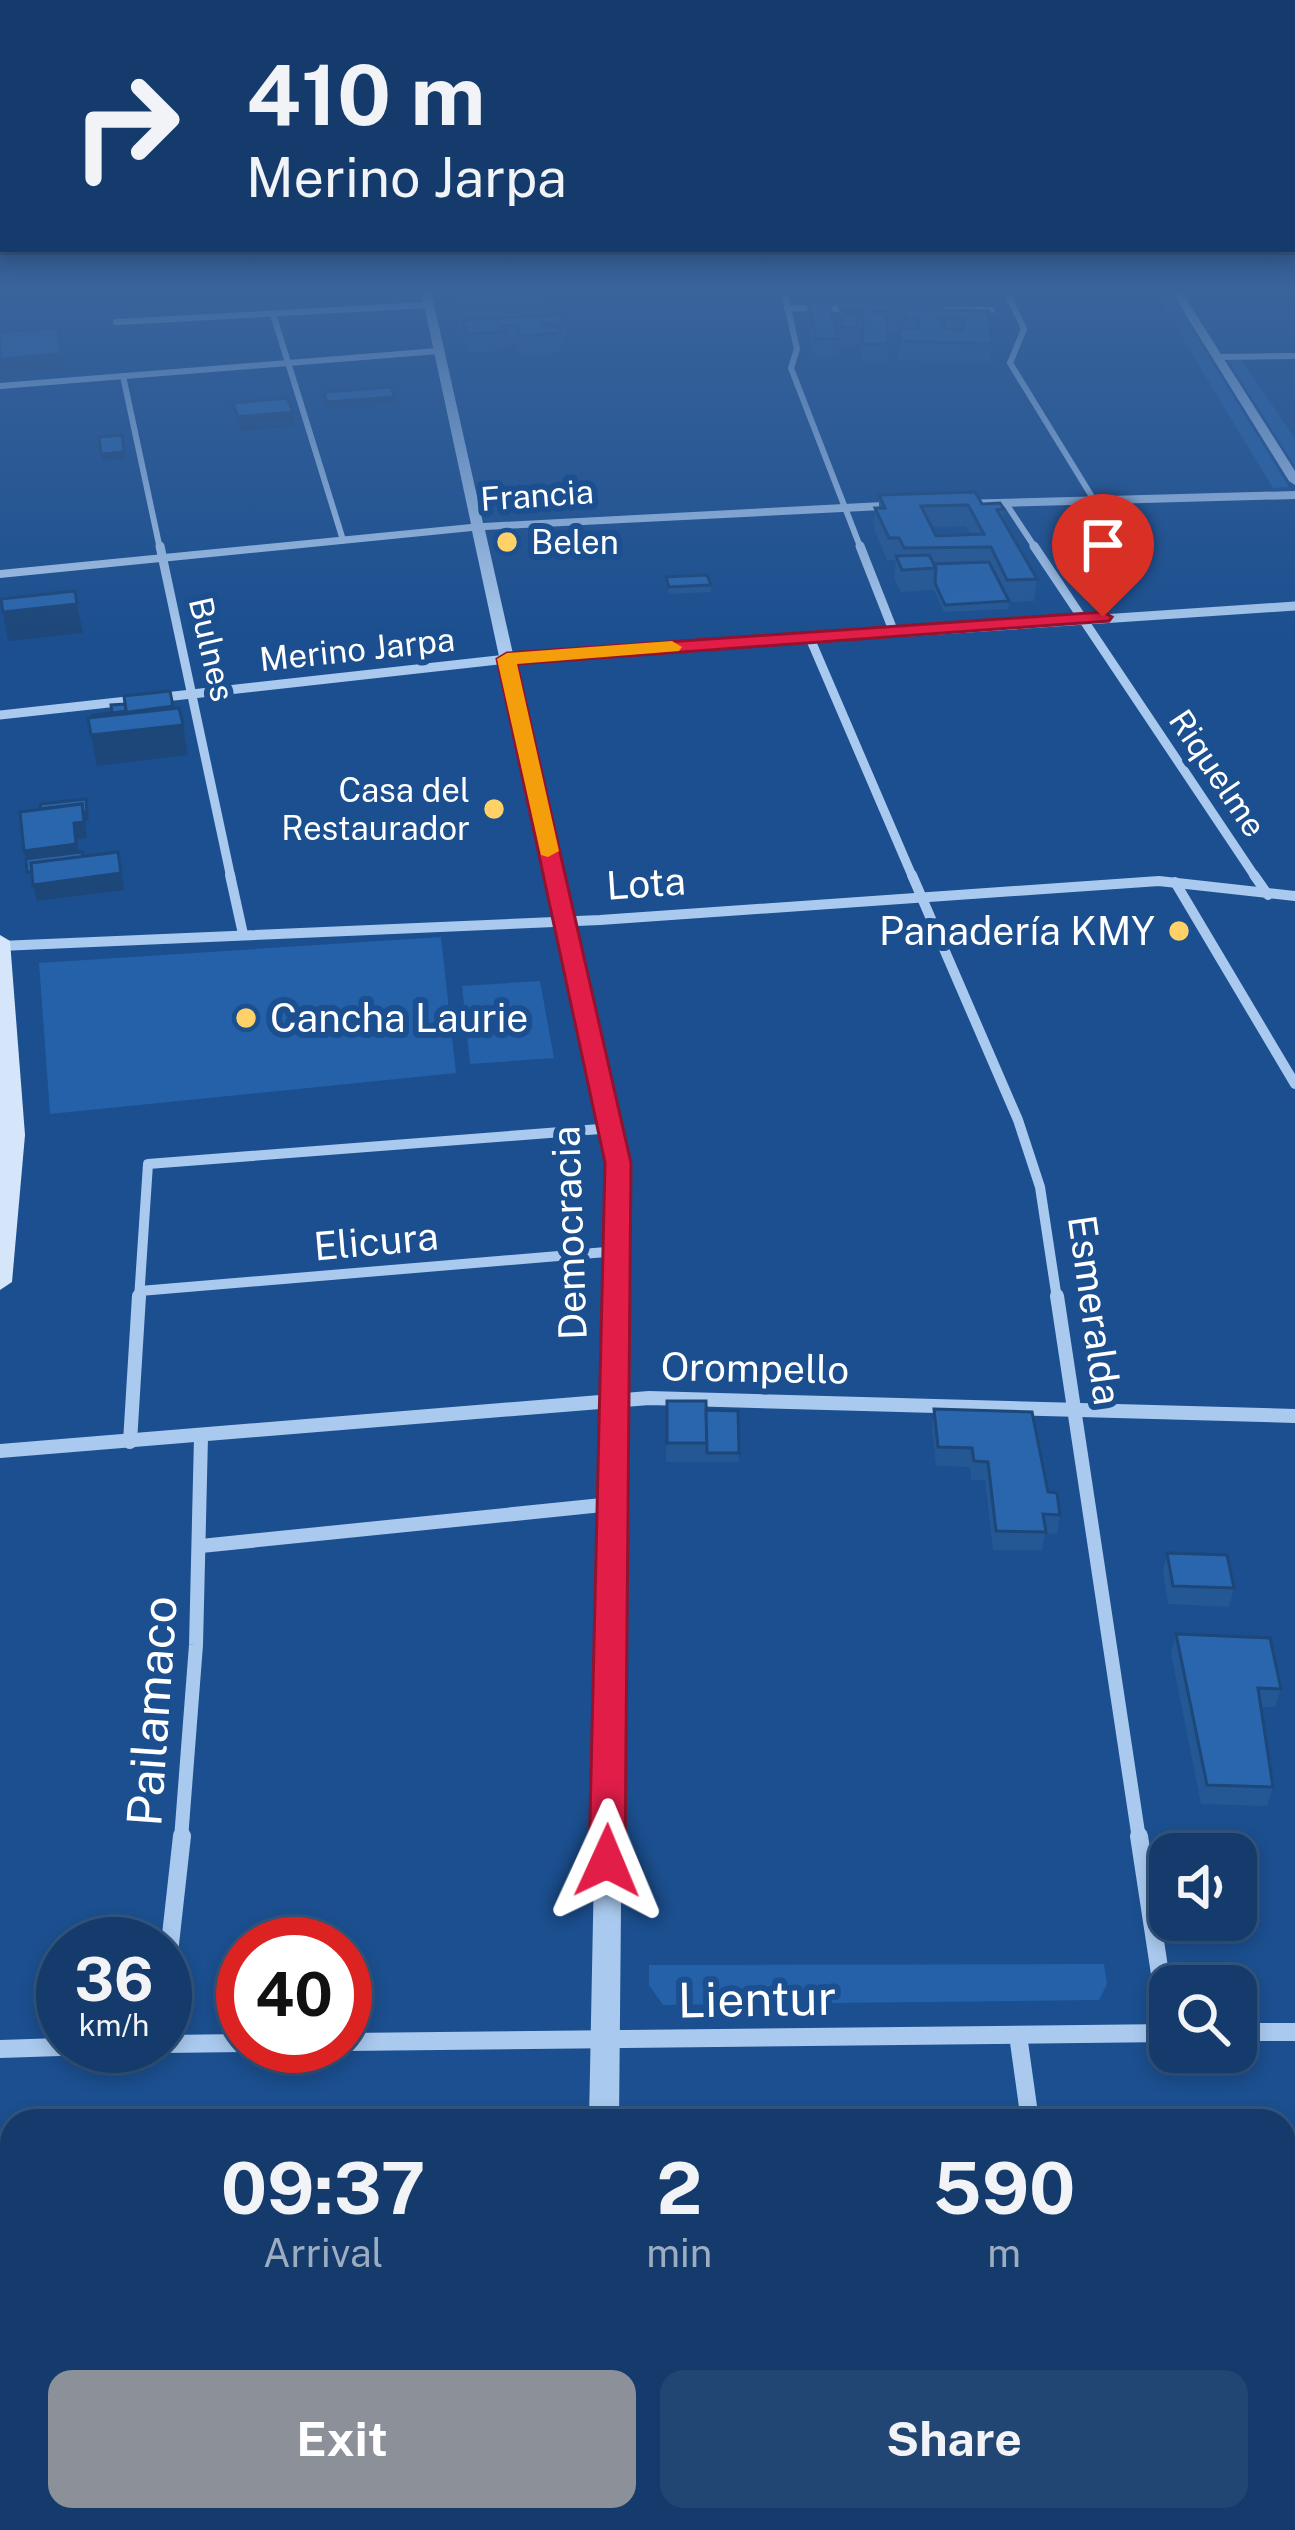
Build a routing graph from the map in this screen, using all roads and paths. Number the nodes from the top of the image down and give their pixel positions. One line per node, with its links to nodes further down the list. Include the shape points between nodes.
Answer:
1 (130, 409): 16 (street, Bulnes)
2 (303, 409): 15 (street)
3 (451, 409): 14 (street, Democracia)
4 (807, 409): 13 (street)
5 (1038, 409): 9 (street)
6 (1249, 409): 7 (street)
7 (1295, 482)
8 (1295, 495): 9 (street)
9 (1094, 500): 10 (street)
10 (1005, 502): 11 (street); 19 (street, Riquelme)
11 (938, 504)
12 (914, 505): 13 (street, Francia)
13 (844, 507): 14 (street, Francia); 20 (street)
14 (476, 527): 15 (street, Francia); 22 (street, Democracia)
15 (343, 540): 16 (street, Francia)
16 (164, 558): 17 (street, Francia); 23 (street, Bulnes)
17 (0, 574)
18 (1295, 606): 19 (street, Merino Jarpa)
19 (1081, 619): 20 (street, Merino Jarpa); 26 (street, Riquelme)
20 (892, 631): 21 (street, Merino Jarpa)
21 (809, 637): 22 (street, Merino Jarpa); 28 (street, Esmeralda)
22 (507, 659): 23 (street, Merino Jarpa); 29 (street, Democracia)
23 (195, 694): 24 (street, Merino Jarpa); 30 (street, Bulnes)
24 (0, 715)
25 (1175, 882): 26 (street, Lota); 28 (street, Lota); 32 (street)
26 (1268, 895): 27 (street, Lota)
27 (1295, 896)
28 (921, 897): 29 (street, Lota); 38 (street, Esmeralda, via 1032,1158)
29 (563, 920): 30 (street, Lota); 33 (street, Democracia)
30 (243, 934): 31 (street, Lota)
31 (0, 944): 35 (main road, via 14,1135)
32 (1295, 1084)
33 (613, 1128): 34 (street, Democracia); 36 (street, via 148,1164)
34 (618, 1251): 36 (street, Elicura); 37 (street, Democracia)
35 (0, 1282)
36 (140, 1292): 41 (street)
37 (614, 1401): 38 (street, Orompello); 40 (street, Orompello); 43 (street, Democracia)
38 (1073, 1409): 39 (street, Orompello); 46 (street, Esmeralda)
39 (1295, 1416)
40 (201, 1437): 41 (street, Orompello); 44 (street, Pailamaco)
41 (130, 1442): 42 (street, Orompello)
42 (0, 1450)
43 (612, 1504): 44 (street); 51 (street, Democracia)
44 (201, 1546): 45 (street, Pailamaco, via 191,1762)
45 (173, 1917)
46 (1159, 1965)
47 (1257, 2032): 48 (street)
48 (1295, 2032)
49 (1149, 2033): 50 (street, Lientur)
50 (1018, 2035): 51 (street, Lientur); 56 (street)
51 (605, 2040): 52 (street, Lientur); 55 (street, Democracia)
52 (372, 2042)
53 (36, 2048): 54 (street)
54 (0, 2049)
55 (604, 2109)
56 (1028, 2109)

